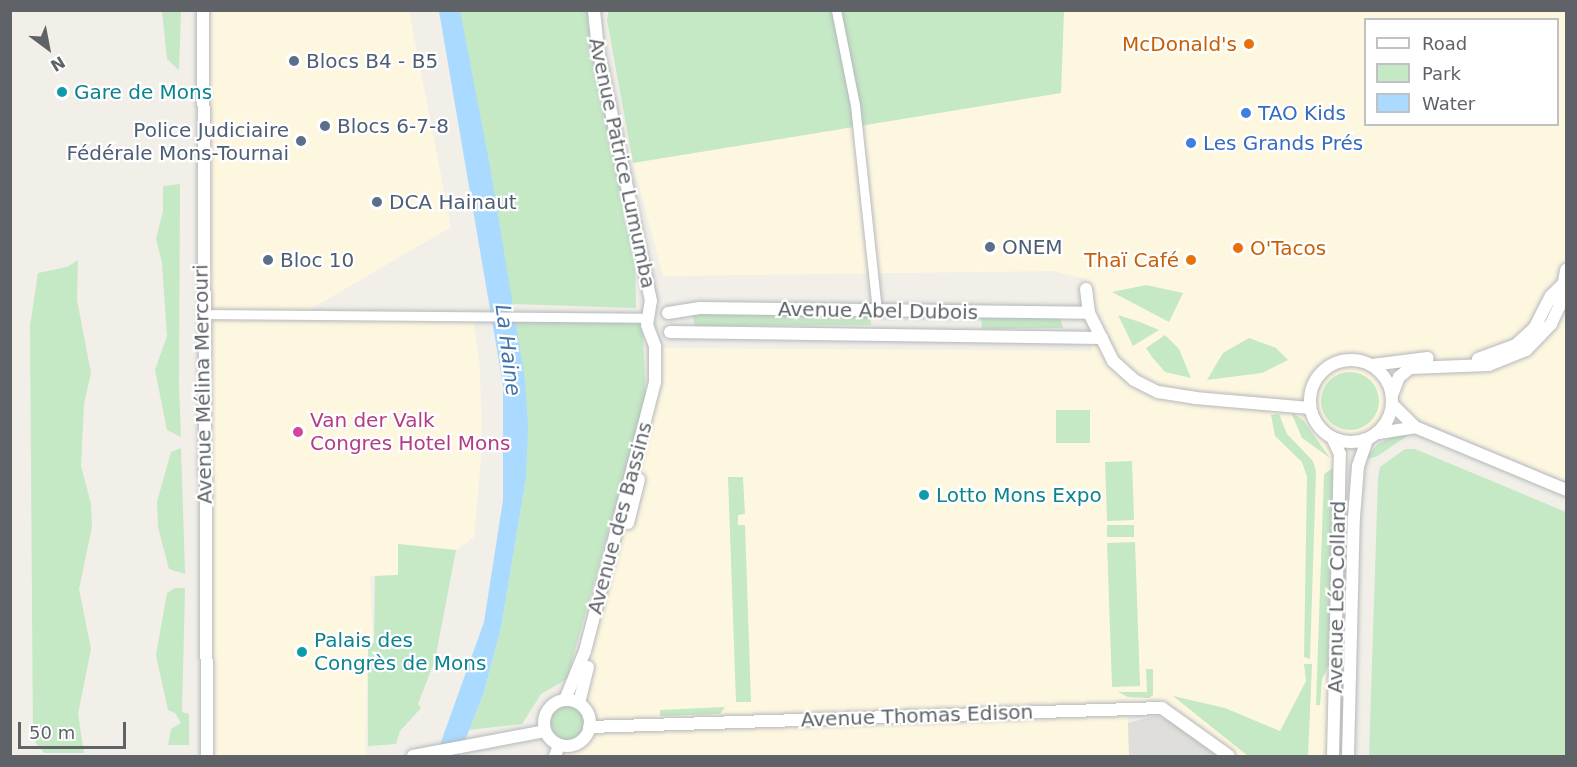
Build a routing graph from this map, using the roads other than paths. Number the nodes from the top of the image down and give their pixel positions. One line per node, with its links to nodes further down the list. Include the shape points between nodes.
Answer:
1 (203, 10): 10 (street, Avenue Mélina Mercouri)
2 (594, 10): 11 (street, Avenue Patrice Lumumba, via 598,49 651,301)
3 (600, 10): 8 (street, Avenue Patrice Lumumba, via 599,24 654,289)
4 (836, 10): 7 (street, via 855,105)
5 (1565, 276): 15 (street, via 1541,317 1516,345 1484,358 1416,358); 16 (street, via 1551,324 1526,350 1489,365 1410,368 1399,377)
6 (1086, 289): 9 (street)
7 (877, 311): 8 (street, Avenue Abel Dubois, via 700,308); 9 (street, Avenue Abel Dubois)
8 (666, 312): 11 (street, Avenue Abel Dubois); 13 (street, Avenue Patrice Lumumba, via 673,320)
9 (1089, 313): 14 (street)
10 (202, 314): 11 (street); 28 (street, Avenue Mélina Mercouri)
11 (646, 317): 12 (street, Avenue Patrice Lumumba)
12 (650, 332): 13 (street, Avenue Abel Dubois); 23 (street, Avenue des Bassins, via 655,346 655,382 585,651)
13 (673, 333): 14 (street, Avenue Abel Dubois); 24 (street, Avenue des Bassins, via 662,343 661,383 636,494)
14 (1102, 338): 17 (street, via 1113,361 1130,377 1158,392)
15 (1372, 365): 16 (street, via 1385,378); 17 (street, via 1348,360 1326,369 1313,387)
16 (1392, 399): 18 (street); 19 (street, via 1390,416)
17 (1310, 408): 20 (street, via 1321,429)
18 (1415, 427): 19 (street); 22 (street)
19 (1379, 433): 21 (street)
20 (1334, 439): 21 (street, via 1356,443); 31 (street, Avenue Léo Collard, via 1340,454)
21 (1367, 440): 32 (street, Avenue Léo Collard, via 1358,466 1354,517)
22 (1566, 490)
23 (565, 700): 24 (street); 26 (street, Avenue des Bassins, via 547,710)
24 (579, 703): 25 (street, via 588,714)
25 (589, 727): 27 (street, via 578,743); 30 (street, Avenue Thomas Edison, via 1162,708)
26 (545, 731): 27 (street); 29 (street)
27 (556, 751)
28 (207, 756)
29 (412, 756)
30 (1229, 756)
31 (1333, 756)
32 (1348, 756)

